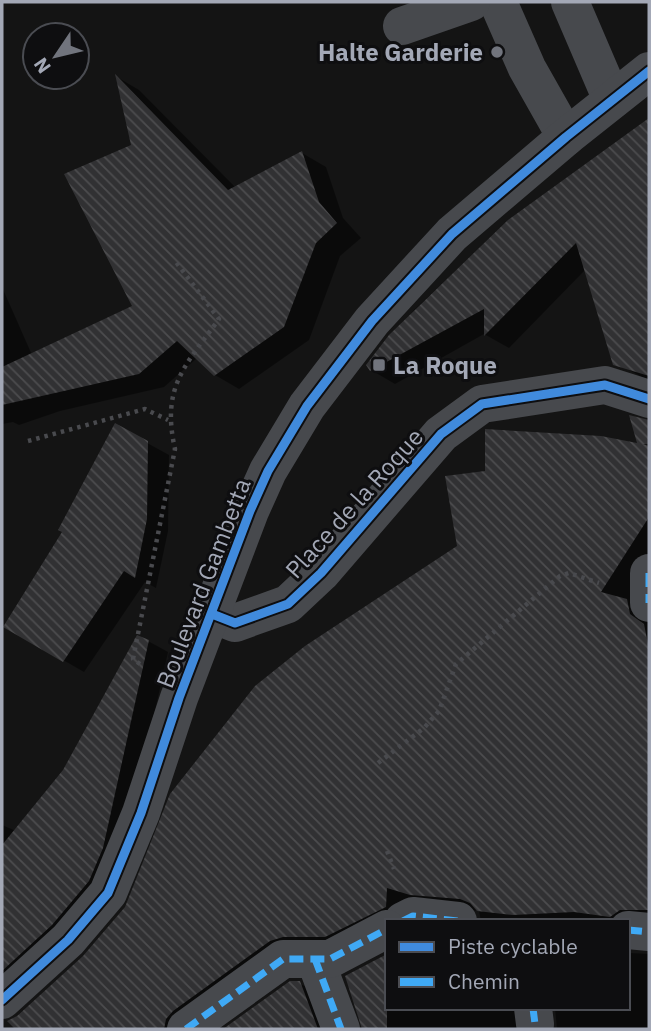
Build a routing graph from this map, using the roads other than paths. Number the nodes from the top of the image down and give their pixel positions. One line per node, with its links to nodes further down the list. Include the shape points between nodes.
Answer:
1 (471, 2): 4 (street)
2 (498, 2): 7 (street, via 527,68)
3 (570, 2): 6 (street)
4 (402, 26)
5 (649, 71): 6 (street, Boulevard Gambetta)
6 (612, 100): 7 (street, Boulevard Gambetta)
7 (566, 136): 11 (street, Boulevard Gambetta, via 452,234 372,321 307,406 268,471)
8 (550, 393): 9 (street, via 605,384); 10 (street); 11 (street, Place de la Roque, via 482,404 441,433 321,573 288,604 235,623)
9 (649, 398)
10 (649, 424)
11 (212, 614): 18 (street, Boulevard Gambetta, via 108,893 68,940)
12 (407, 919): 13 (street)
13 (440, 919)
14 (385, 930): 17 (street, via 330,959)
15 (630, 930): 16 (street)
16 (649, 932)
17 (315, 959): 19 (street, via 283,959); 20 (street)
18 (2, 1000)
19 (186, 1029)
20 (341, 1029)

